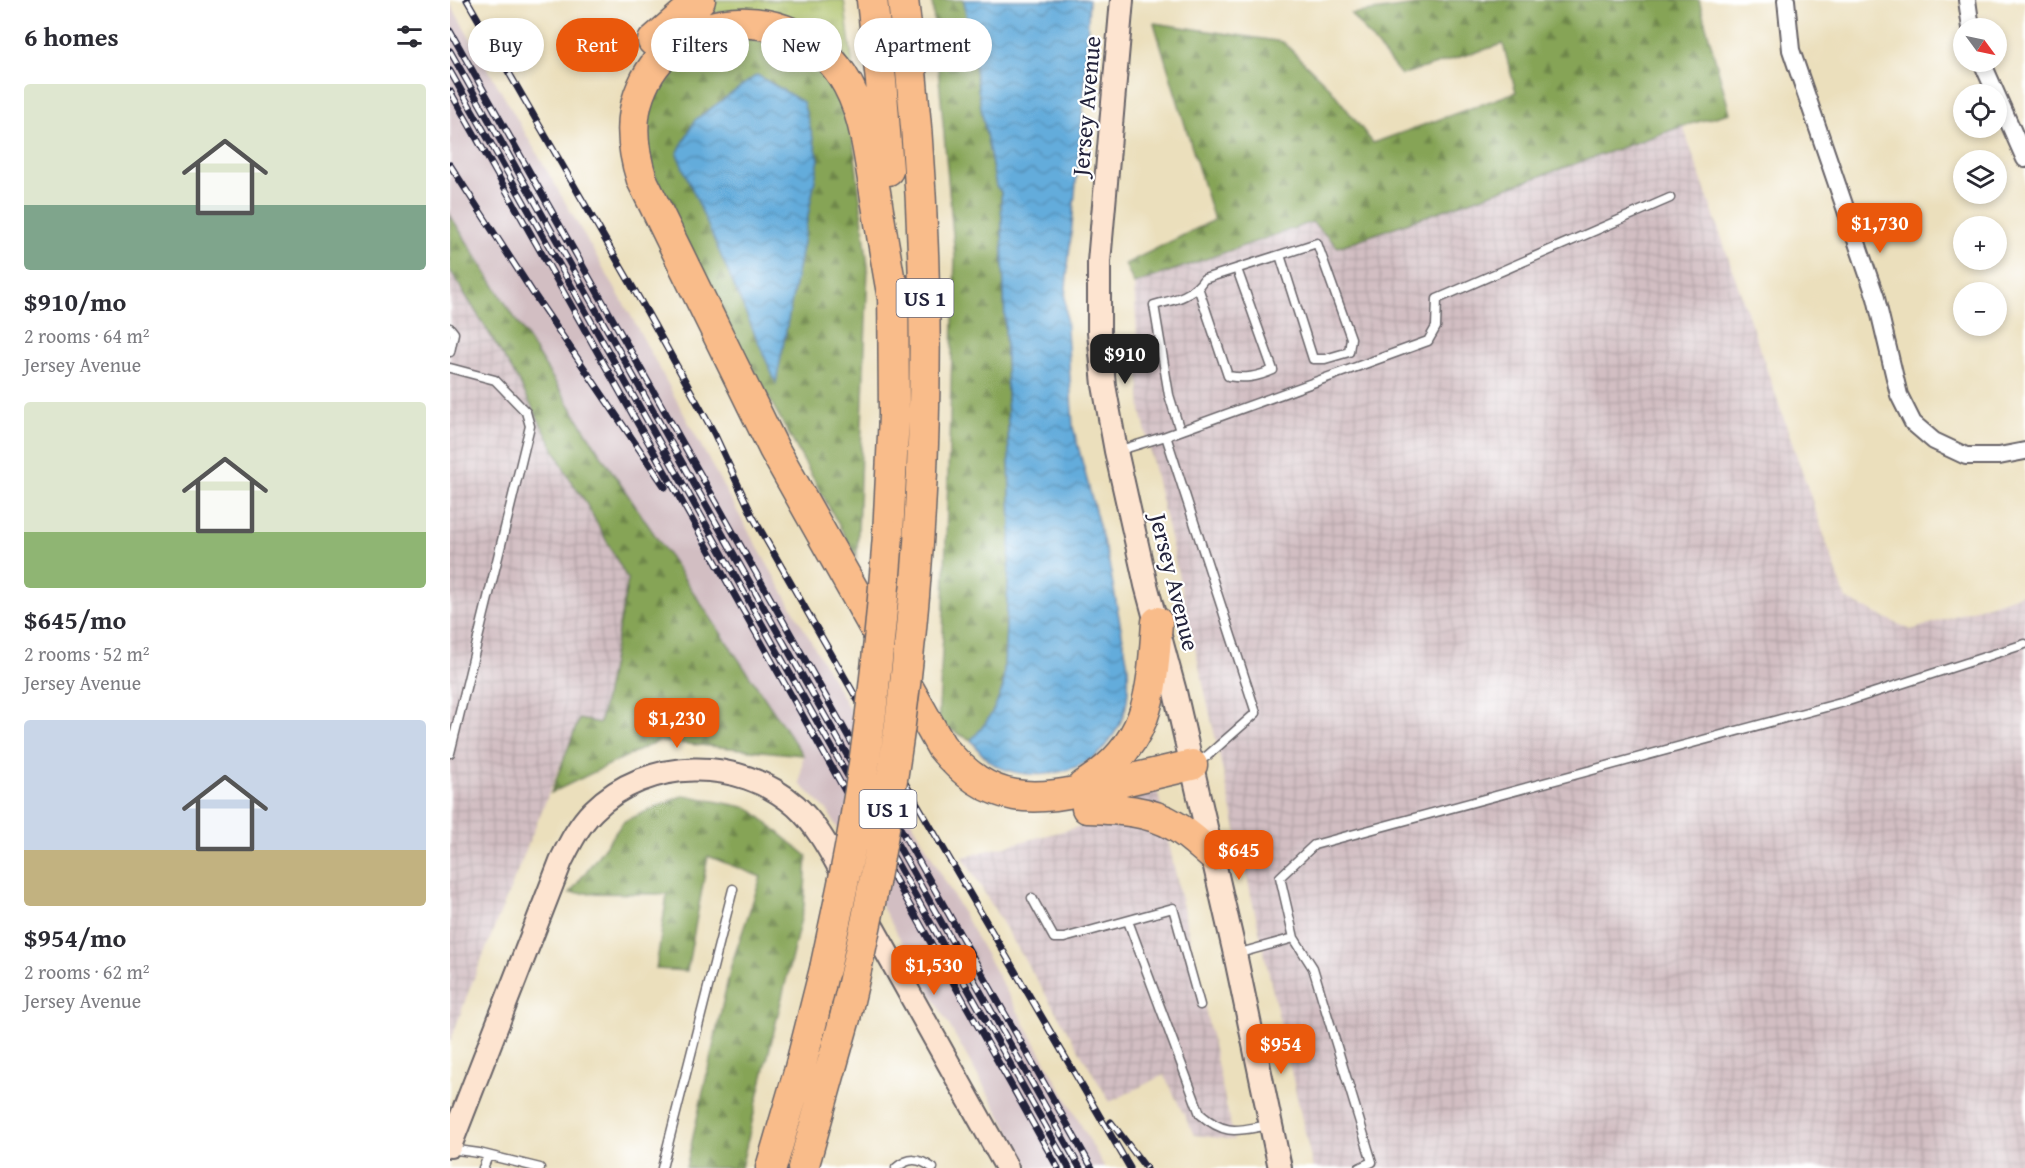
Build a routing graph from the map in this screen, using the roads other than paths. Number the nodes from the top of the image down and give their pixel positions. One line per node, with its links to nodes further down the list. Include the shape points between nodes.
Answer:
1 (700, 0): 28 (highway, via 643,52 621,97 616,145 636,212 785,506 930,761 962,792 1001,810 1040,815)
2 (872, 0): 16 (highway, US 1, via 886,137)
3 (903, 0): 10 (highway, US 1)
4 (923, 0): 10 (highway)
5 (1122, 0): 22 (main road, Jersey Avenue, via 1099,284 1101,358)
6 (1786, 0): 23 (street, via 1791,50 1876,298 1899,395 1913,423 1934,441 1966,456)
7 (1967, 0): 8 (street)
8 (1970, 18)
9 (1987, 72): 11 (street)
10 (918, 143): 43 (highway, US 1, bridge, via 926,378 919,537 898,748 880,860 845,1018)
11 (2024, 154)
12 (1670, 198): 20 (lane, via 1437,299 1436,327 1428,341)
13 (1280, 255): 13 (lane, via 1317,243 1351,338 1349,352 1313,358); 14 (lane)
14 (1237, 269): 15 (lane, via 1204,279); 15 (lane, via 1273,370 1258,377 1228,376)
15 (1198, 287): 20 (lane, via 1184,297 1154,305 1169,395)
16 (894, 304): 28 (highway, via 860,114 845,80 826,54 791,30 751,21 710,26 667,51 639,96 633,141 638,167 654,208 806,508 934,737 949,757 981,783 1005,793); 42 (highway, US 1, bridge, via 888,536 862,776 825,969)
17 (450, 328): 18 (lane, via 454,333)
18 (450, 352)
19 (450, 368): 26 (lane, via 495,380 526,412 530,426)
20 (1180, 431): 21 (lane)
21 (1166, 436): 22 (lane); 27 (lane, via 1256,713)
22 (1116, 451): 24 (main road, Jersey Avenue)
23 (2025, 451)
24 (1157, 622): 27 (main road, Jersey Avenue); 28 (highway, via 1151,685 1138,731 1124,753 1097,776)
25 (2025, 644): 33 (lane, via 1848,701 1314,845 1280,877)
26 (450, 753)
27 (1193, 772): 28 (highway); 29 (main road, Jersey Avenue)
28 (1080, 800): 29 (highway, via 1161,819 1185,832)
29 (1213, 856): 34 (main road, Jersey Avenue)
30 (733, 889): 41 (lane)
31 (1032, 898): 32 (lane, via 1054,938)
32 (1128, 921): 35 (lane, via 1173,908); 36 (lane, via 1200,1114 1213,1125 1230,1131)
33 (1294, 938): 34 (lane); 48 (lane, via 1313,968 1372,1162)
34 (1235, 954): 36 (main road, Jersey Avenue)
35 (1200, 1005)
36 (1270, 1125): 47 (main road, Jersey Avenue)
37 (450, 1148): 38 (lane); 46 (main road, via 554,876 575,835 593,811 628,786 675,770 700,769 741,776 771,789 797,807 816,828)
38 (488, 1156): 39 (lane); 40 (lane)
39 (483, 1168)
40 (540, 1168)
41 (662, 1168)
42 (771, 1168)
43 (803, 1168)
44 (896, 1168): 45 (lane, via 903,1161 914,1159)
45 (933, 1168)
46 (1007, 1168)
47 (1280, 1168)
48 (1359, 1168)

